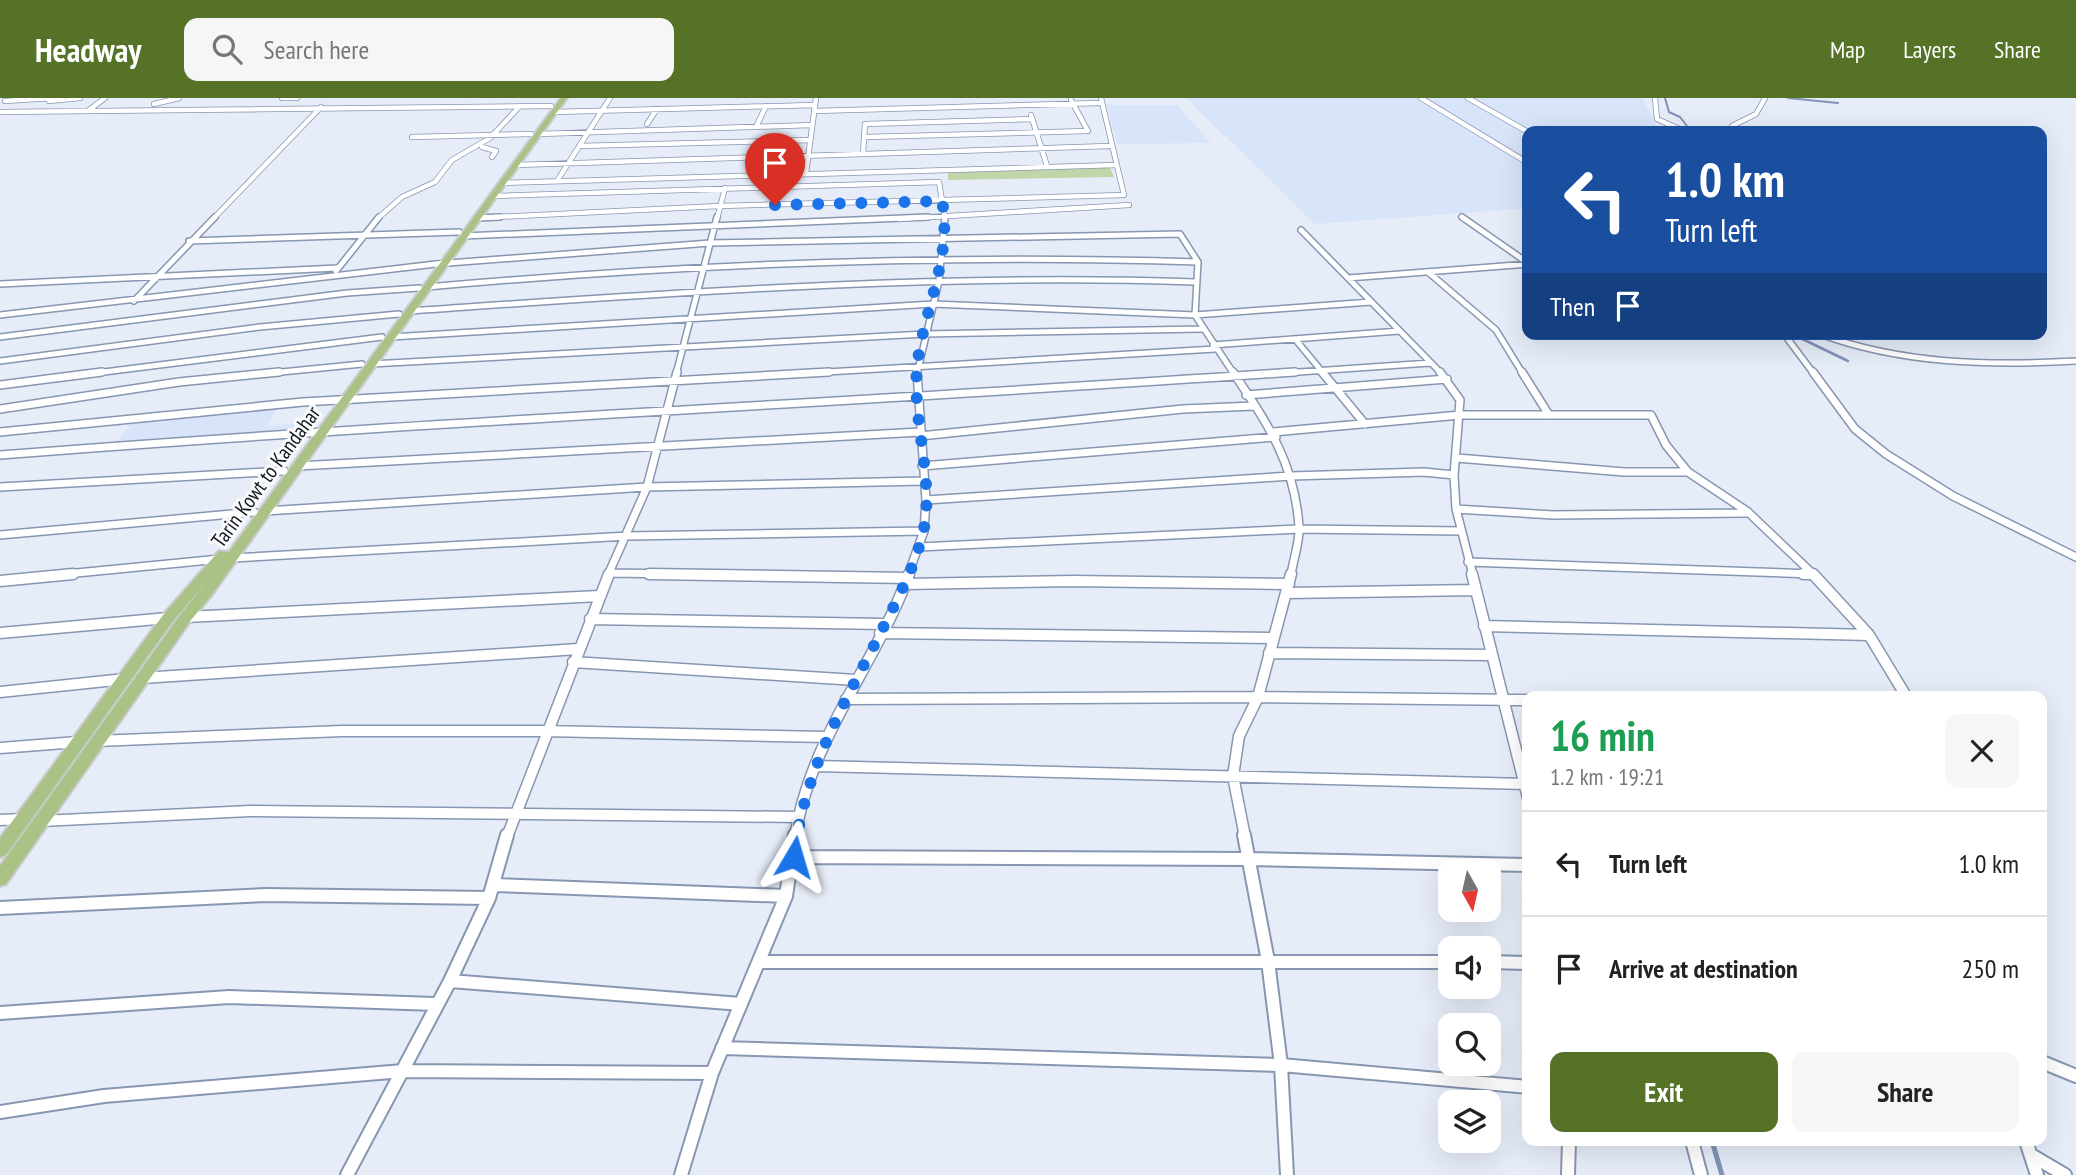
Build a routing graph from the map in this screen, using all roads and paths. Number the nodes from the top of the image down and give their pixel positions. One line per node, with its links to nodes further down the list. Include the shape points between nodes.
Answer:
1 (11, 98): 20 (street)
2 (79, 98): 19 (street)
3 (105, 98): 39 (street)
4 (179, 98): 36 (street)
5 (282, 98): 6 (street)
6 (297, 98)
7 (317, 98): 31 (street)
8 (366, 98): 33 (street)
9 (564, 98): 25 (main road, Tarin Kowt to Kandahar)
10 (610, 98): 11 (street); 40 (street)
11 (617, 98)
12 (816, 98): 26 (street)
13 (925, 98): 35 (street)
14 (1070, 98): 23 (street)
15 (1421, 98): 65 (street)
16 (1468, 98): 50 (street)
17 (1655, 98): 47 (street, via 1657,119)
18 (1765, 98): 48 (street, via 1762,110)
19 (51, 99): 20 (street); 24 (street)
20 (3, 100): 28 (street)
21 (1100, 101): 23 (street); 59 (street)
22 (63, 104): 24 (street)
23 (1074, 104): 27 (street); 52 (street, via 1088,131)
24 (43, 105): 38 (street)
25 (555, 105): 29 (street); 40 (street); 53 (main road, Tarin Kowt to Kandahar)
26 (815, 105): 30 (street); 41 (street)
27 (1027, 105): 35 (street); 44 (street)
28 (0, 106)
29 (520, 106): 33 (street); 54 (street, via 507,127)
30 (766, 106): 34 (street); 49 (street)
31 (309, 107): 32 (street); 36 (street)
32 (321, 107): 33 (street); 87 (street)
33 (358, 107)
34 (719, 107): 37 (street); 43 (street)
35 (926, 108): 41 (street)
36 (145, 109): 39 (street)
37 (657, 109): 40 (street); 45 (street)
38 (36, 110): 39 (street); 42 (street)
39 (89, 110)
40 (602, 111): 51 (street)
41 (814, 111): 46 (street)
42 (0, 112)
43 (716, 116)
44 (1032, 119): 52 (street); 56 (street, via 865,124)
45 (648, 124)
46 (812, 125): 49 (street); 57 (street)
47 (1673, 126)
48 (1732, 126)
49 (756, 127): 51 (street)
50 (1522, 129)
51 (589, 132): 53 (street); 58 (street)
52 (1037, 133): 56 (street); 61 (street)
53 (535, 134): 54 (street); 67 (main road, Tarin Kowt to Kandahar); 72 (main road, Tarin Kowt to Kandahar)
54 (495, 135): 55 (street); 60 (street)
55 (412, 137)
56 (865, 137): 62 (street)
57 (810, 140): 58 (street); 63 (street)
58 (579, 146): 66 (street)
59 (1110, 146): 61 (street); 68 (street)
60 (480, 147): 64 (street, via 496,150); 84 (street, via 452,160 433,185 401,197)
61 (1042, 148): 62 (street); 69 (street)
62 (863, 153): 63 (street)
63 (809, 155): 66 (street); 70 (street)
64 (492, 157)
65 (1522, 159)
66 (569, 162): 67 (street); 71 (street)
67 (516, 165): 72 (main road, Tarin Kowt to Kandahar)
68 (1116, 165): 69 (street); 75 (street, via 1124,195)
69 (1047, 166): 70 (street)
70 (806, 173): 71 (street)
71 (557, 181): 72 (street)
72 (496, 188): 74 (street); 81 (main road, Tarin Kowt to Kandahar); 85 (main road, Tarin Kowt to Kandahar)
73 (725, 188): 74 (street); 75 (street, via 939,182); 78 (street)
74 (599, 192): 76 (street)
75 (942, 201): 78 (street); 79 (street)
76 (594, 203)
77 (1129, 205): 79 (street)
78 (719, 206): 81 (street); 82 (street)
79 (945, 215): 82 (street); 86 (street)
80 (1462, 217): 89 (street)
81 (477, 218): 85 (main road, Tarin Kowt to Kandahar)
82 (714, 225): 85 (street); 88 (street)
83 (1301, 230): 99 (street)
84 (366, 234): 85 (street); 87 (street); 95 (street)
85 (461, 234): 92 (main road, Tarin Kowt to Kandahar)
86 (942, 238): 88 (street); 90 (street); 91 (street, via 1180,234)
87 (189, 241): 97 (street)
88 (710, 243): 92 (street); 94 (street)
89 (1522, 259)
90 (940, 260): 91 (street); 94 (street); 100 (street)
91 (1198, 262): 101 (street)
92 (440, 263): 98 (street); 103 (main road, Tarin Kowt to Kandahar)
93 (1522, 264): 96 (street)
94 (704, 266): 103 (street); 104 (street)
95 (337, 268): 97 (street); 98 (street)
96 (1429, 272): 99 (street); 140 (street, via 1496,330)
97 (156, 277): 102 (street); 105 (street)
98 (332, 278): 105 (street)
99 (1348, 278): 106 (street)
100 (939, 281): 101 (street); 104 (street); 107 (street)
101 (1195, 282): 109 (street)
102 (0, 284)
103 (423, 287): 110 (main road, Tarin Kowt to Kandahar); 115 (street)
104 (697, 290): 110 (street); 111 (street)
105 (134, 301): 108 (street)
106 (1371, 302): 109 (street); 113 (street)
107 (933, 304): 109 (street); 111 (street); 114 (street)
108 (0, 315)
109 (1195, 315): 112 (street)
110 (401, 317): 116 (main road, Tarin Kowt to Kandahar); 122 (street, via 260,327)
111 (690, 319): 116 (street); 120 (street)
112 (1202, 329): 114 (street); 121 (street)
113 (1399, 331): 117 (street); 124 (street)
114 (925, 334): 120 (street); 126 (street)
115 (0, 337)
116 (386, 337): 125 (main road, Tarin Kowt to Kandahar); 131 (street)
117 (1295, 339): 121 (street); 127 (street)
118 (1788, 340): 168 (street, via 1855,429 1886,454 1953,496)
119 (1833, 340): 123 (street, via 1924,358)
120 (682, 347): 125 (street); 129 (street)
121 (1214, 347): 126 (street); 128 (street)
122 (0, 361)
123 (2076, 361)
124 (1430, 363): 127 (street); 130 (street)
125 (367, 364): 135 (main road, Tarin Kowt to Kandahar); 137 (street, via 179,382)
126 (917, 367): 129 (street); 134 (street)
127 (1321, 370): 128 (street); 132 (street)
128 (1234, 377): 133 (street); 134 (street)
129 (676, 378): 135 (street); 138 (street)
130 (1447, 379): 132 (street); 139 (street, via 1460,400)
131 (0, 385)
132 (1335, 388): 133 (street); 141 (street)
133 (1247, 395): 136 (street)
134 (917, 398): 138 (street); 144 (street)
135 (342, 399): 142 (main road, Tarin Kowt to Kandahar); 143 (street)
136 (1254, 406): 144 (street); 145 (street)
137 (0, 409)
138 (667, 411): 142 (street); 146 (street)
139 (1460, 415): 140 (street); 141 (street); 148 (street)
140 (1549, 415): 152 (street, via 1651,415 1666,445)
141 (1365, 424): 145 (street)
142 (319, 430): 147 (street); 149 (main road, Tarin Kowt to Kandahar); 151 (main road, Tarin Kowt to Kandahar)
143 (0, 432)
144 (920, 434): 146 (street); 150 (street)
145 (1274, 434): 150 (street); 154 (street)
146 (656, 447): 149 (street); 157 (street)
147 (0, 455)
148 (1457, 458): 152 (street, via 1624,472); 153 (street)
149 (298, 466): 160 (main road, Tarin Kowt to Kandahar)
150 (922, 466): 155 (street)
151 (284, 471): 156 (street); 160 (main road, Tarin Kowt to Kandahar)
152 (1688, 472): 161 (street)
153 (1454, 475): 154 (street); 159 (street)
154 (1291, 476): 158 (street); 162 (street)
155 (924, 481): 157 (street); 158 (street)
156 (0, 487)
157 (647, 487): 160 (street); 166 (street)
158 (926, 500): 163 (street)
159 (1456, 509): 161 (street, via 1553,515); 164 (street)
160 (260, 512): 165 (street); 169 (main road, Tarin Kowt to Kandahar)
161 (1748, 513): 172 (street)
162 (1299, 529): 164 (street); 167 (street); 175 (street)
163 (924, 531): 166 (street); 167 (street)
164 (1461, 531): 170 (street)
165 (0, 535)
166 (628, 536): 169 (street); 171 (street)
167 (919, 547): 174 (street)
168 (2076, 557)
169 (226, 559): 173 (street); 178 (main road, Tarin Kowt to Kandahar); 179 (main road, Tarin Kowt to Kandahar)
170 (1468, 562): 172 (street); 176 (street)
171 (609, 573): 174 (street); 177 (street)
172 (1813, 574): 184 (street)
173 (0, 581)
174 (906, 581): 175 (street); 182 (street)
175 (1288, 588): 176 (street); 185 (street)
176 (1475, 590): 181 (street)
177 (600, 596): 178 (street); 180 (street)
178 (186, 617): 179 (main road); 190 (main road, Tarin Kowt to Kandahar)
179 (168, 618): 183 (street); 191 (main road, Tarin Kowt to Kandahar)
180 (590, 619): 182 (street); 186 (street)
181 (1484, 626): 184 (street); 188 (street)
182 (883, 628): 185 (street, via 1003,638); 192 (street)
183 (0, 633)
184 (1869, 635): 193 (street)
185 (1274, 638): 187 (street)
186 (578, 649): 189 (street); 190 (street)
187 (1269, 653): 188 (street); 195 (street)
188 (1492, 655): 197 (street)
189 (573, 662): 192 (street); 199 (street)
190 (142, 678): 201 (main road, Tarin Kowt to Kandahar)
191 (125, 679): 194 (street); 202 (main road, Tarin Kowt to Kandahar)
192 (856, 680): 196 (street)
193 (1903, 691)
194 (0, 692)
195 (1258, 697): 196 (street); 197 (street); 206 (street, via 1239,736)
196 (846, 699): 200 (street)
197 (1503, 699): 198 (street); 205 (street)
198 (1522, 700)
199 (545, 731): 200 (street); 201 (street, via 342,731); 208 (street)
200 (826, 737): 204 (street)
201 (97, 741): 212 (main road, Tarin Kowt to Kandahar)
202 (77, 742): 203 (street); 210 (main road, Tarin Kowt to Kandahar)
203 (0, 748)
204 (816, 766): 206 (street); 209 (street)
205 (1522, 769)
206 (1233, 776): 207 (street); 215 (street)
207 (1522, 784)
208 (514, 812): 209 (street); 212 (street, via 250,811); 218 (street)
209 (798, 817): 214 (street)
210 (23, 819): 211 (street); 213 (main road, Tarin Kowt to Kandahar)
211 (0, 820)
212 (41, 821): 217 (main road, Tarin Kowt to Kandahar)
213 (0, 851)
214 (794, 857): 215 (street); 219 (street)
215 (1249, 859): 216 (street); 222 (street)
216 (1522, 865)
217 (0, 878)
218 (495, 885): 219 (street); 220 (street)
219 (786, 896): 223 (street)
220 (489, 898): 221 (street, via 266,895); 227 (street)
221 (0, 908)
222 (1268, 961): 223 (street, via 1064,965); 224 (street); 233 (street)
223 (761, 962): 229 (street)
224 (1438, 962)
225 (1501, 962): 226 (street)
226 (1522, 963)
227 (450, 981): 228 (street); 229 (street)
228 (435, 1004): 230 (street, via 229,997); 234 (street)
229 (741, 1004): 231 (street)
230 (0, 1013)
231 (722, 1048): 233 (street); 235 (street)
232 (2047, 1064): 236 (street)
233 (1281, 1065): 237 (street); 244 (street)
234 (404, 1071): 235 (street); 238 (street, via 104,1096); 242 (street)
235 (712, 1073): 243 (street)
236 (2076, 1076)
237 (1522, 1086)
238 (0, 1112)
239 (1569, 1146): 245 (street)
240 (1693, 1146): 246 (street)
241 (2028, 1148): 247 (street); 248 (street)
242 (346, 1175)
243 (681, 1175)
244 (1287, 1175)
245 (1568, 1175)
246 (1701, 1175)
247 (2037, 1175)
248 (2065, 1175)

